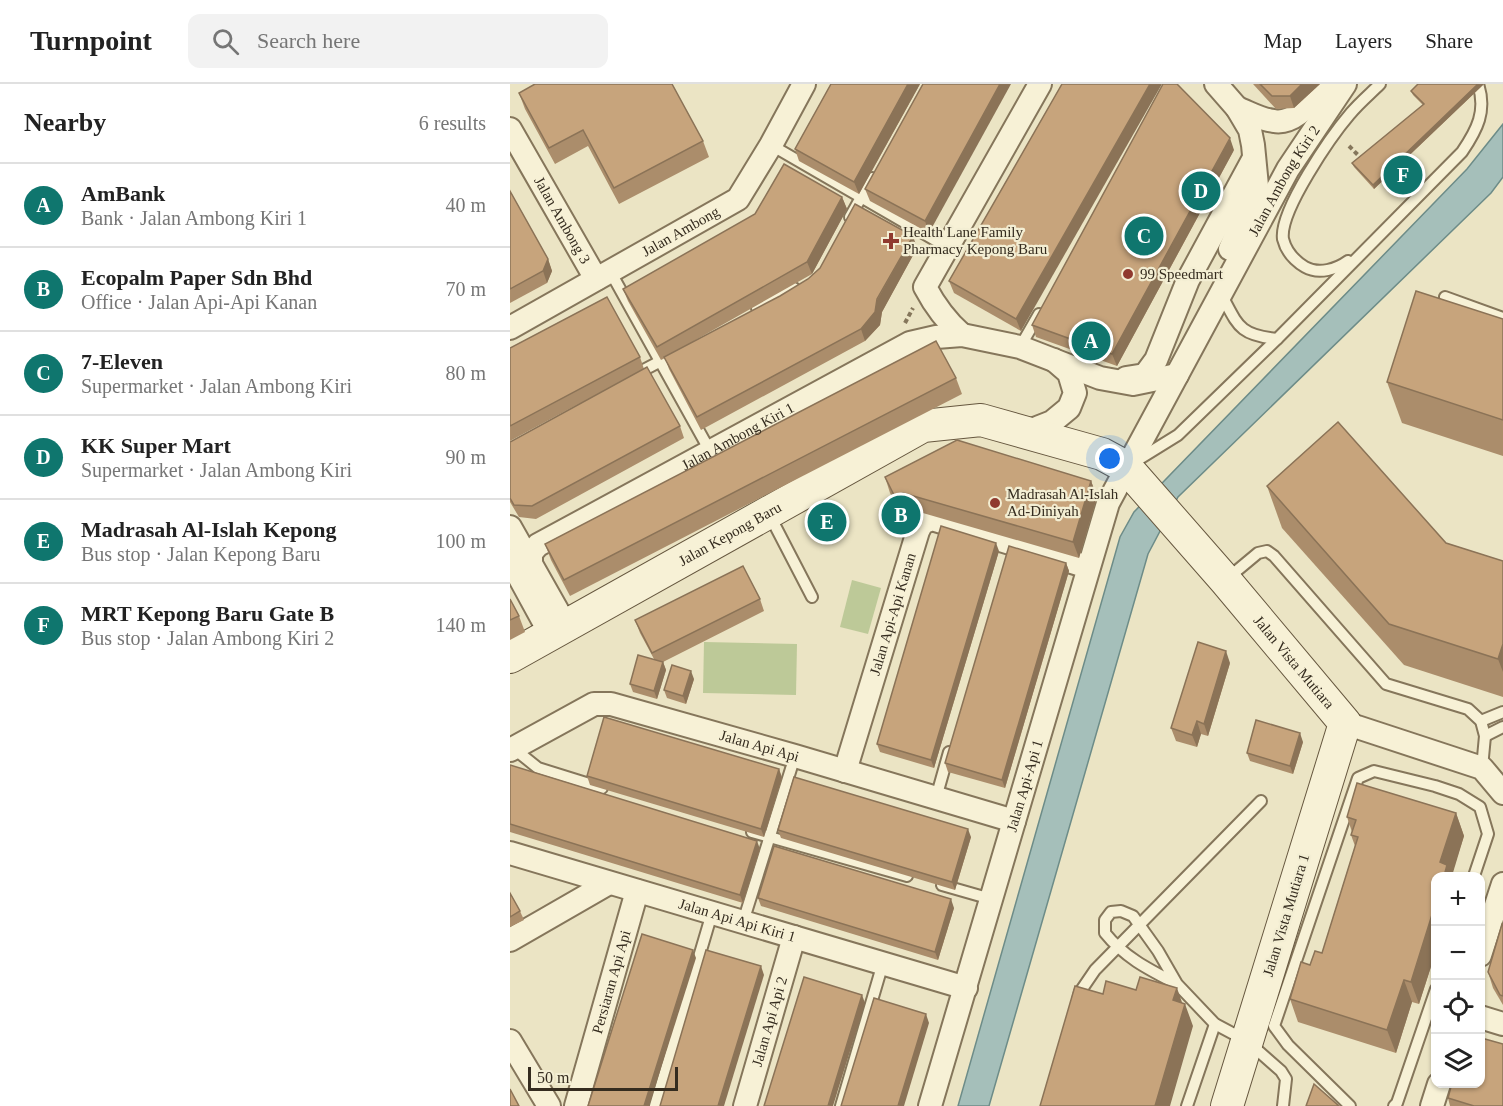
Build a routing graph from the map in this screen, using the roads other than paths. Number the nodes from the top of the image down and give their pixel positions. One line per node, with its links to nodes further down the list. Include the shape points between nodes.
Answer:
1 (804, 84): 12 (street, Jalan Ambong)
2 (1040, 84): 17 (street)
3 (1216, 84): 9 (street)
4 (1328, 84): 9 (street, Jalan Ambong Kiri 2, via 1300,113 1284,121)
5 (1345, 84): 10 (street, Jalan Ambong Kiri 2)
6 (1355, 84): 10 (lane)
7 (1380, 84): 18 (lane, via 1350,114 1299,188 1283,238 1291,258 1307,269 1340,267)
8 (1478, 84): 18 (lane, via 1482,114 1462,152)
9 (1237, 108): 13 (street, Jalan Ambong Kiri 2, via 1250,130)
10 (1329, 109): 21 (street, Jalan Ambong Kiri 2, via 1288,169)
11 (510, 129): 19 (street, Jalan Ambong 3)
12 (771, 145): 15 (lane); 19 (street, Jalan Ambong, via 738,199)
13 (1254, 158): 33 (street, Jalan Ambong Kiri 2, via 1257,186); 35 (street, via 1188,280 1156,360 1146,375)
14 (879, 166): 15 (lane)
15 (861, 197): 16 (lane); 17 (lane)
16 (844, 227)
17 (947, 247): 27 (street, via 925,286 946,321)
18 (1365, 249): 28 (lane)
19 (603, 275): 26 (street, Jalan Ambong); 32 (lane)
20 (804, 283): 24 (lane)
21 (1221, 294): 28 (lane, via 1239,327 1256,337); 33 (street, Jalan Ambong Kiri 2)
22 (1445, 297): 25 (lane)
23 (1043, 307): 30 (lane)
24 (742, 316)
25 (1503, 318)
26 (510, 328)
27 (962, 335): 30 (street, Jalan Ambong Kiri 1); 37 (street, Jalan Ambong Kiri 1, via 910,343)
28 (1277, 339): 38 (lane, via 1178,435)
29 (691, 345): 32 (lane)
30 (1020, 347): 31 (street, Jalan Ambong Kiri 1)
31 (1053, 359): 35 (street, Jalan Ambong Kiri 1); 36 (street, via 1069,373 1075,393 1069,408 1053,422)
32 (660, 361): 34 (lane); 37 (lane)
33 (1177, 375): 35 (street, Jalan Ambong Kiri 1, via 1133,384); 38 (street, Jalan Ambong Kiri 2)
34 (630, 378)
35 (1100, 378)
36 (1024, 433): 38 (street, Jalan Kepong Baru, via 1102,454); 39 (street, Jalan Kepong Baru, via 981,420 923,426)
37 (710, 452): 41 (street, Jalan Ambong Kiri 1, via 538,545)
38 (1126, 467): 42 (street, Jalan Api-Api 1, via 1108,503); 43 (street, Jalan Vista Mutiara)
39 (768, 513): 44 (lane); 45 (street, Jalan Kepong Baru)
40 (510, 527): 41 (street)
41 (516, 562): 45 (street)
42 (1088, 567): 56 (street, Jalan Api-Api Kanan, via 1008,549 932,519 922,523); 61 (street, Jalan Api-Api 1)
43 (1225, 580): 48 (lane, via 1258,553 1267,551 1386,684 1468,709); 49 (street, Jalan Vista Mutiara)
44 (812, 597)
45 (558, 630): 46 (street, Jalan Kepong Baru)
46 (510, 657)
47 (1503, 712): 48 (lane)
48 (1481, 721): 51 (lane)
49 (1345, 723): 55 (street, Jalan Vista Mutiara); 77 (street, Jalan Vista Mutiara 1)
50 (1503, 727): 51 (lane)
51 (1485, 735): 55 (lane)
52 (952, 743): 59 (lane)
53 (511, 749): 54 (street, Jalan Api Api, via 594,705 611,704); 57 (lane, via 538,768)
54 (795, 756): 56 (street, Jalan Api Api); 63 (lane)
55 (1482, 768): 58 (street)
56 (845, 771): 59 (street, Jalan Api Api)
57 (614, 791)
58 (1503, 793)
59 (936, 798): 61 (street, Jalan Api Api)
60 (1261, 801): 75 (lane)
61 (1014, 821): 71 (street, Jalan Api-Api 1)
62 (740, 829): 63 (lane)
63 (770, 837): 66 (lane); 74 (lane)
64 (510, 853): 67 (street, Jalan Api Api Kiri 1)
65 (1475, 872): 77 (lane, via 1488,834 1480,807 1458,794 1374,771 1358,778 1354,786)
66 (914, 877)
67 (609, 883): 70 (street, Jalan Api Api Kiri 1); 78 (street)
68 (936, 884): 71 (lane)
69 (1503, 884): 72 (street)
70 (637, 891): 73 (street, Jalan Api Api Kiri 1); 93 (street, Persiaran Api Api)
71 (992, 899): 83 (street, Jalan Api-Api 1)
72 (1499, 912): 79 (street)
73 (712, 913): 74 (street, Jalan Api Api Kiri 1); 94 (lane)
74 (743, 922): 76 (street, Jalan Api Api Kiri 1)
75 (1139, 923): 80 (lane); 80 (lane, via 1127,913 1111,912 1105,933); 82 (lane)
76 (794, 937): 81 (street, Jalan Api Api Kiri 1); 95 (street, Jalan Api Api 2)
77 (1292, 937): 90 (street, Jalan Vista Mutiara 1); 101 (lane, via 1274,1026 1288,1046)
78 (510, 940)
79 (1485, 944)
80 (1116, 947): 82 (lane, via 1139,965); 85 (lane, via 1080,992)
81 (883, 963): 83 (street, Jalan Api Api Kiri 1); 96 (lane)
82 (1177, 984): 87 (lane)
83 (966, 988): 97 (street, Jalan Api-Api 1)
84 (1431, 1004): 102 (lane)
85 (1073, 1015)
86 (1485, 1019): 88 (street)
87 (1215, 1024): 90 (lane); 98 (lane)
88 (1503, 1024)
89 (510, 1041): 92 (street)
90 (1247, 1041): 99 (street, Jalan Vista Mutiara 1); 100 (lane, via 1286,1079)
91 (1437, 1088): 103 (street)
92 (549, 1106)
93 (576, 1106)
94 (655, 1106)
95 (745, 1106)
96 (841, 1106)
97 (930, 1106)
98 (1187, 1106)
99 (1227, 1106)
100 (1283, 1106)
101 (1350, 1106)
102 (1394, 1106)
103 (1432, 1106)

